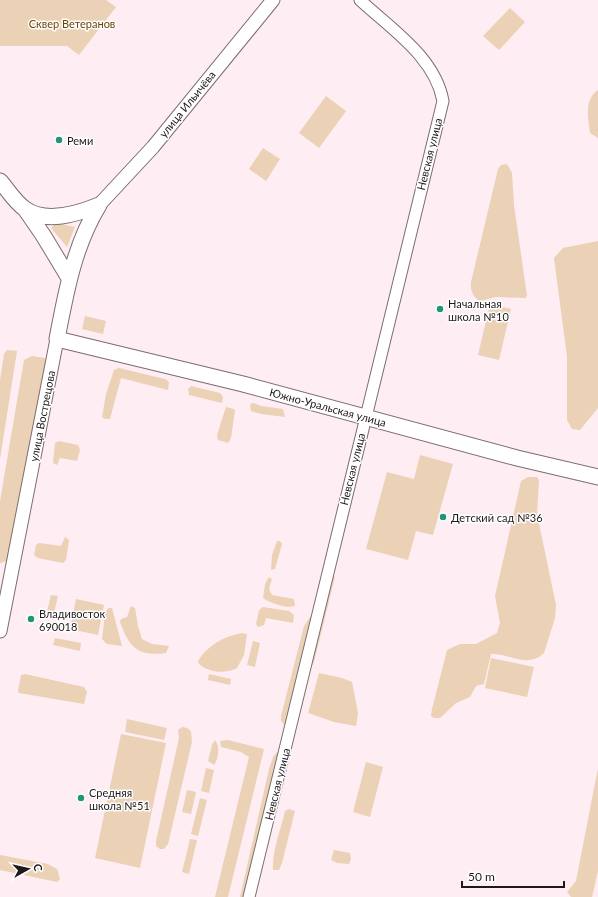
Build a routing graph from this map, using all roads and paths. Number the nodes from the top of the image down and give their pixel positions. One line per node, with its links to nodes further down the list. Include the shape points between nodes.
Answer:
1 (273, 0): 4 (street, улица Ильичёва, via 165,132)
2 (360, 0): 8 (street, Невская улица, via 424,59 434,74 443,101)
3 (0, 181): 5 (main road)
4 (99, 206): 5 (main road, via 69,215 51,216 35,214); 6 (main road, улица Вострецова, via 88,224)
5 (24, 208): 6 (main road)
6 (69, 278): 7 (main road, улица Вострецова)
7 (57, 338): 8 (main road, Южно-Уральская улица); 10 (street, улица Вострецова)
8 (365, 417): 9 (main road, Южно-Уральская улица); 11 (street, Невская улица)
9 (598, 477)
10 (0, 631)
11 (249, 897)

